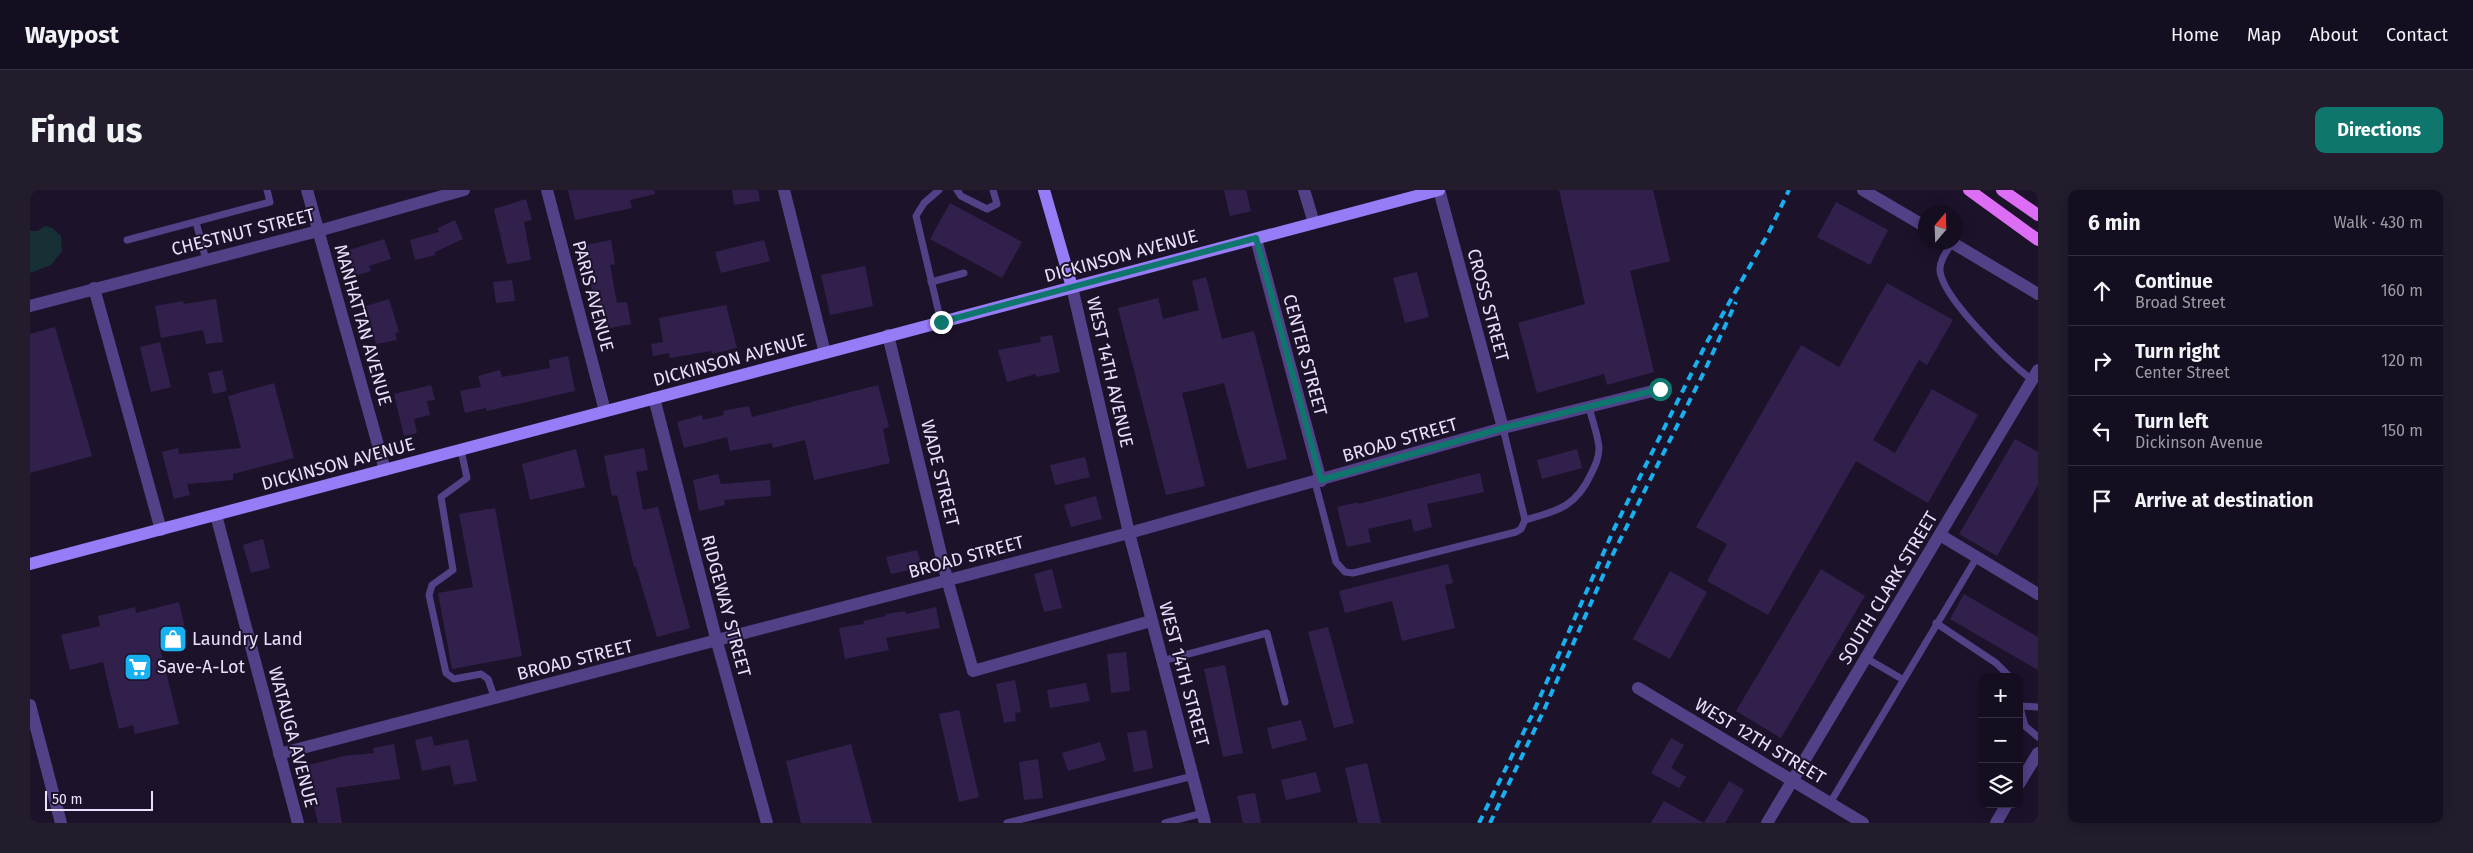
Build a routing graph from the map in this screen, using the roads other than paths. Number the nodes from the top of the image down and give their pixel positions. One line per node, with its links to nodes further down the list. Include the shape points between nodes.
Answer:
1 (267, 190): 16 (lane, via 270,202)
2 (307, 190): 19 (street, MANHATTAN AVENUE)
3 (464, 190): 19 (street, CHESTNUT STREET)
4 (547, 190): 39 (street, PARIS AVENUE)
5 (784, 190): 34 (street)
6 (938, 190): 27 (lane, via 916,216)
7 (956, 190): 8 (lane, via 961,196 987,209 997,204)
8 (993, 190)
9 (1044, 190): 28 (main road, WEST 14TH AVENUE)
10 (1304, 190): 18 (street)
11 (1439, 190): 18 (main road, DICKINSON AVENUE); 40 (street, CROSS STREET)
12 (1863, 190): 17 (street)
13 (1969, 190): 22 (main road)
14 (2002, 190): 15 (main road)
15 (2038, 215)
16 (196, 222): 21 (lane); 25 (lane)
17 (1918, 222)
18 (1314, 223): 20 (main road, DICKINSON AVENUE)
19 (318, 231): 25 (street, CHESTNUT STREET); 42 (street, MANHATTAN AVENUE)
20 (1256, 238): 28 (main road, DICKINSON AVENUE); 43 (street, CENTER STREET)
21 (127, 240)
22 (2038, 240)
23 (1948, 250): 35 (lane, via 1941,264 1943,283 2004,357)
24 (1963, 250): 30 (street)
25 (206, 260): 29 (street, CHESTNUT STREET)
26 (964, 273): 27 (lane)
27 (931, 282): 32 (lane)
28 (1072, 287): 32 (main road, DICKINSON AVENUE); 47 (street, WEST 14TH AVENUE)
29 (94, 288): 31 (street, CHESTNUT STREET); 46 (street)
30 (2038, 294)
31 (30, 306)
32 (941, 322): 33 (main road, DICKINSON AVENUE)
33 (888, 336): 34 (main road, DICKINSON AVENUE); 51 (street, WADE STREET)
34 (825, 352): 37 (main road, DICKINSON AVENUE)
35 (2035, 375): 48 (street, SOUTH CLARK STREET)
36 (1660, 389): 38 (street, BROAD STREET)
37 (654, 398): 39 (main road, DICKINSON AVENUE); 55 (street, RIDGEWAY STREET)
38 (1589, 407): 40 (street, BROAD STREET); 45 (lane, via 1599,454 1584,489 1569,504 1556,511)
39 (605, 411): 41 (main road, DICKINSON AVENUE)
40 (1503, 428): 43 (street, BROAD STREET); 45 (lane)
41 (461, 450): 42 (main road, DICKINSON AVENUE); 61 (lane, via 467,478 441,497 453,570 432,585 429,595 446,673 454,680 481,674 488,679)
42 (385, 470): 44 (main road, DICKINSON AVENUE)
43 (1318, 481): 45 (lane, via 1336,562 1345,572 1353,573 1516,532); 47 (street, BROAD STREET)
44 (216, 515): 46 (main road, DICKINSON AVENUE); 70 (street, WATAUGA AVENUE)
45 (1525, 520)
46 (161, 530): 50 (main road, DICKINSON AVENUE)
47 (1129, 533): 51 (street, BROAD STREET); 53 (street, WEST 14TH STREET)
48 (1940, 535): 49 (street); 56 (street, SOUTH CLARK STREET)
49 (1977, 557): 52 (street); 54 (lane)
50 (30, 564)
51 (948, 579): 53 (street, WADE STREET, via 973,671); 55 (street, BROAD STREET)
52 (2038, 594)
53 (1151, 621): 57 (street, WEST 14TH STREET)
54 (1936, 623): 58 (lane); 59 (lane)
55 (716, 642): 61 (street, BROAD STREET); 79 (street, RIDGEWAY STREET)
56 (1866, 658): 59 (lane); 73 (street, SOUTH CLARK STREET)
57 (1162, 661): 62 (lane, via 1267,633); 71 (street, WEST 14TH STREET)
58 (2006, 673)
59 (1902, 679): 74 (lane)
60 (1638, 688): 73 (street, WEST 12TH STREET)
61 (495, 699): 70 (street, BROAD STREET)
62 (1285, 702)
63 (30, 704): 68 (street)
64 (2023, 705): 65 (lane)
65 (2038, 707)
66 (2023, 718): 67 (lane, via 2025,726)
67 (2038, 738)
68 (35, 744): 77 (street)
69 (2038, 753): 72 (street)
70 (279, 754): 78 (street, WATAUGA AVENUE)
71 (1193, 776): 76 (street, WEST 14TH STREET); 80 (lane)
72 (2023, 777)
73 (1792, 780): 74 (street, WEST 12TH STREET); 82 (street, SOUTH CLARK STREET)
74 (1830, 803): 83 (street, WEST 12TH STREET)
75 (2005, 808): 84 (street)
76 (1204, 818): 81 (lane)
77 (60, 823)
78 (298, 823)
79 (767, 823)
80 (1007, 823)
81 (1164, 823)
82 (1767, 823)
83 (1863, 823)
84 (1996, 823)

